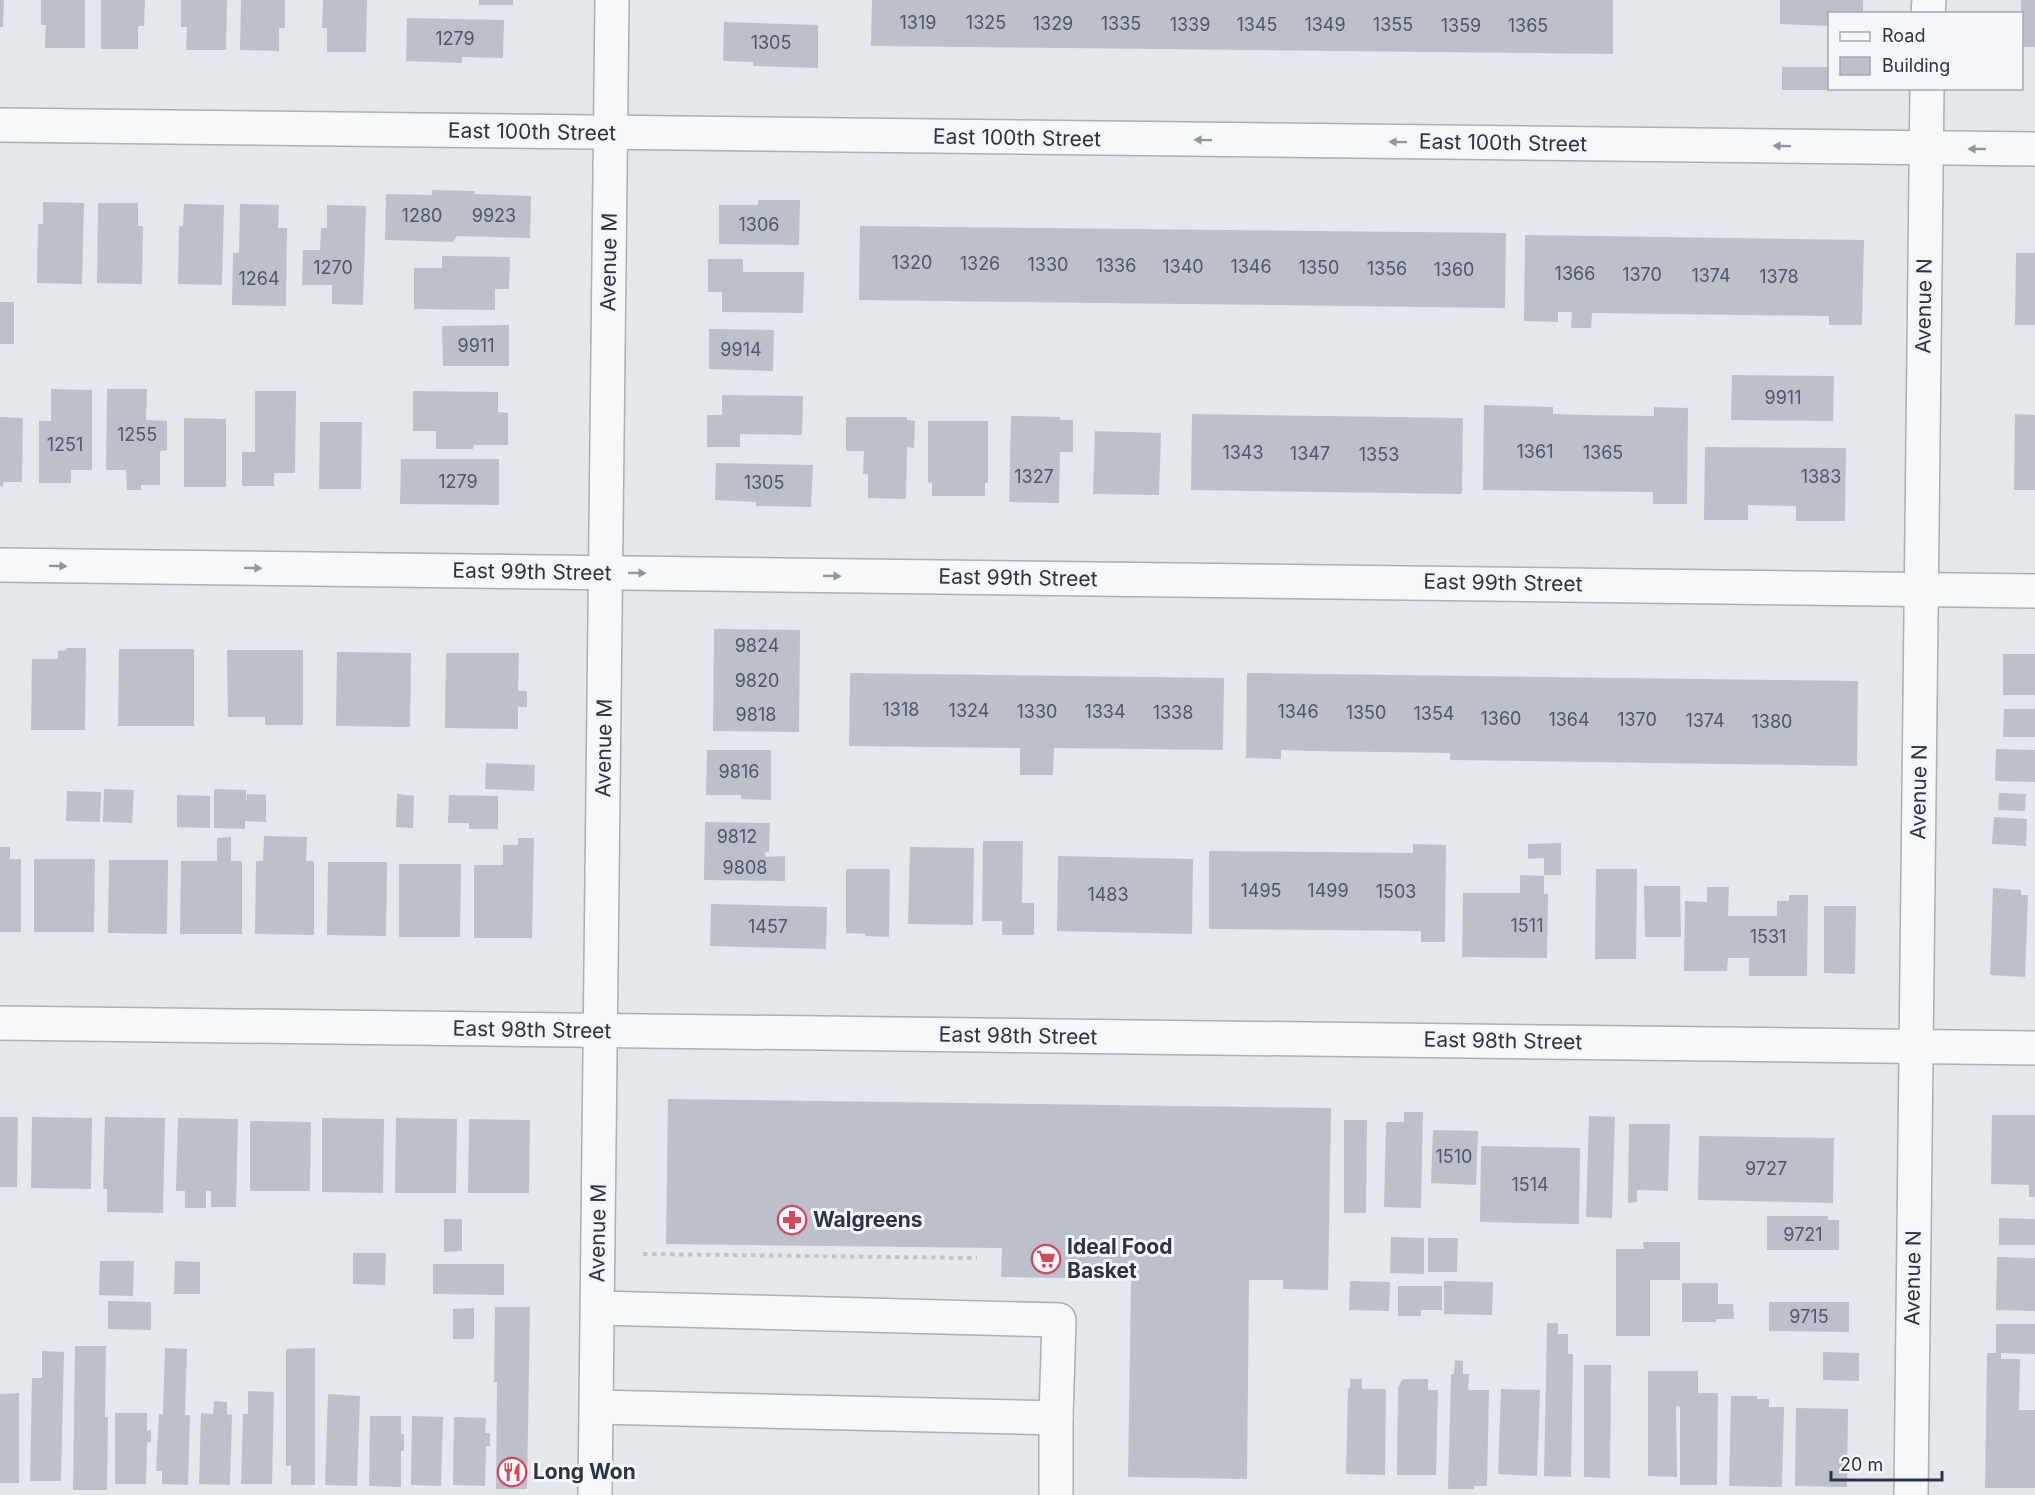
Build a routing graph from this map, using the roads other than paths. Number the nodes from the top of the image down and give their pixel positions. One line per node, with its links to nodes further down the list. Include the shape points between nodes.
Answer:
1 (612, 0): 4 (street, Avenue M)
2 (1927, 90): 5 (street, Avenue N)
3 (0, 125): 4 (street, East 100th Street)
4 (610, 133): 5 (street, East 100th Street, one-way to 4); 8 (street, Avenue M)
5 (1926, 148): 6 (street, East 100th Street, one-way to 5); 9 (street, Avenue N)
6 (2035, 149)
7 (0, 565): 8 (street, East 99th Street, one-way to 8)
8 (606, 573): 9 (street, East 99th Street, one-way to 9); 12 (street, Avenue M)
9 (1921, 589): 10 (street, East 99th Street); 13 (street, Avenue N)
10 (2035, 591)
11 (0, 1023): 12 (street, East 98th Street)
12 (601, 1031): 13 (street, East 98th Street); 15 (street, Avenue M)
13 (1916, 1046): 14 (street, East 98th Street); 20 (street, Avenue N)
14 (2035, 1048)
15 (598, 1308): 16 (street, Avenue M); 17 (street, via 1059,1320)
16 (597, 1407): 17 (street); 18 (street, Avenue M)
17 (1056, 1418): 19 (street)
18 (595, 1495)
19 (1056, 1495)
20 (1911, 1495)

